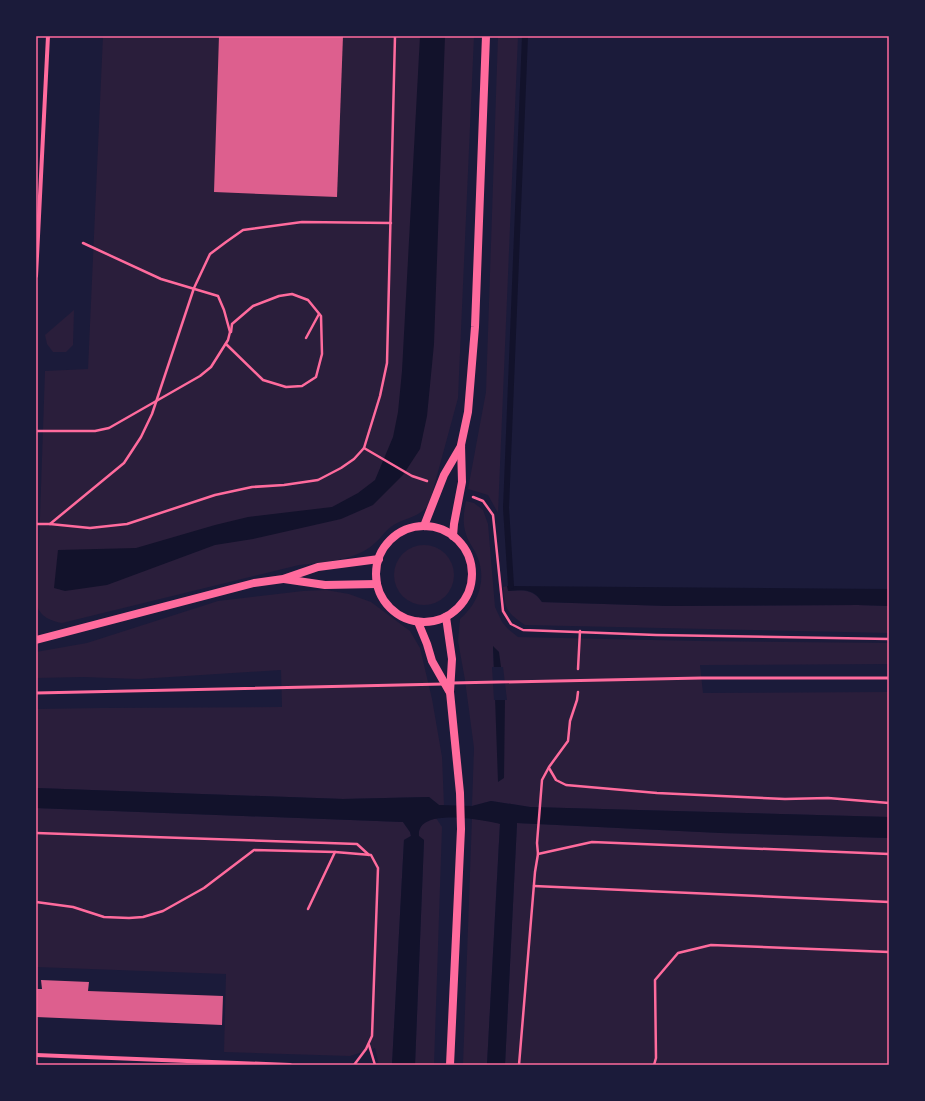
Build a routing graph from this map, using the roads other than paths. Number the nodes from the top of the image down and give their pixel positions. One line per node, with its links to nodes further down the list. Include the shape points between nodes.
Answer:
1 (48, 36): 3 (street)
2 (486, 36): 4 (main road, via 475,327 468,412)
3 (36, 276)
4 (461, 445): 5 (main road, via 444,475); 6 (main road, via 462,482)
5 (424, 526): 6 (main road, via 441,529); 7 (main road, via 407,529 392,538)
6 (453, 536): 10 (main road, via 463,546 469,558 471,586 466,598)
7 (379, 559): 8 (main road, via 318,567); 9 (main road, via 376,568)
8 (283, 579): 9 (main road, via 324,585); 12 (main road, via 254,583)
9 (377, 584): 11 (main road, via 391,609 404,618)
10 (446, 617): 11 (main road, via 433,622); 14 (main road, via 452,659)
11 (418, 622): 14 (main road, via 432,661)
12 (36, 640)
13 (889, 678): 15 (lane, via 702,678)
14 (450, 692): 18 (main road, via 461,829)
15 (36, 693)
16 (36, 1055): 17 (street)
17 (290, 1065)
18 (450, 1065)

